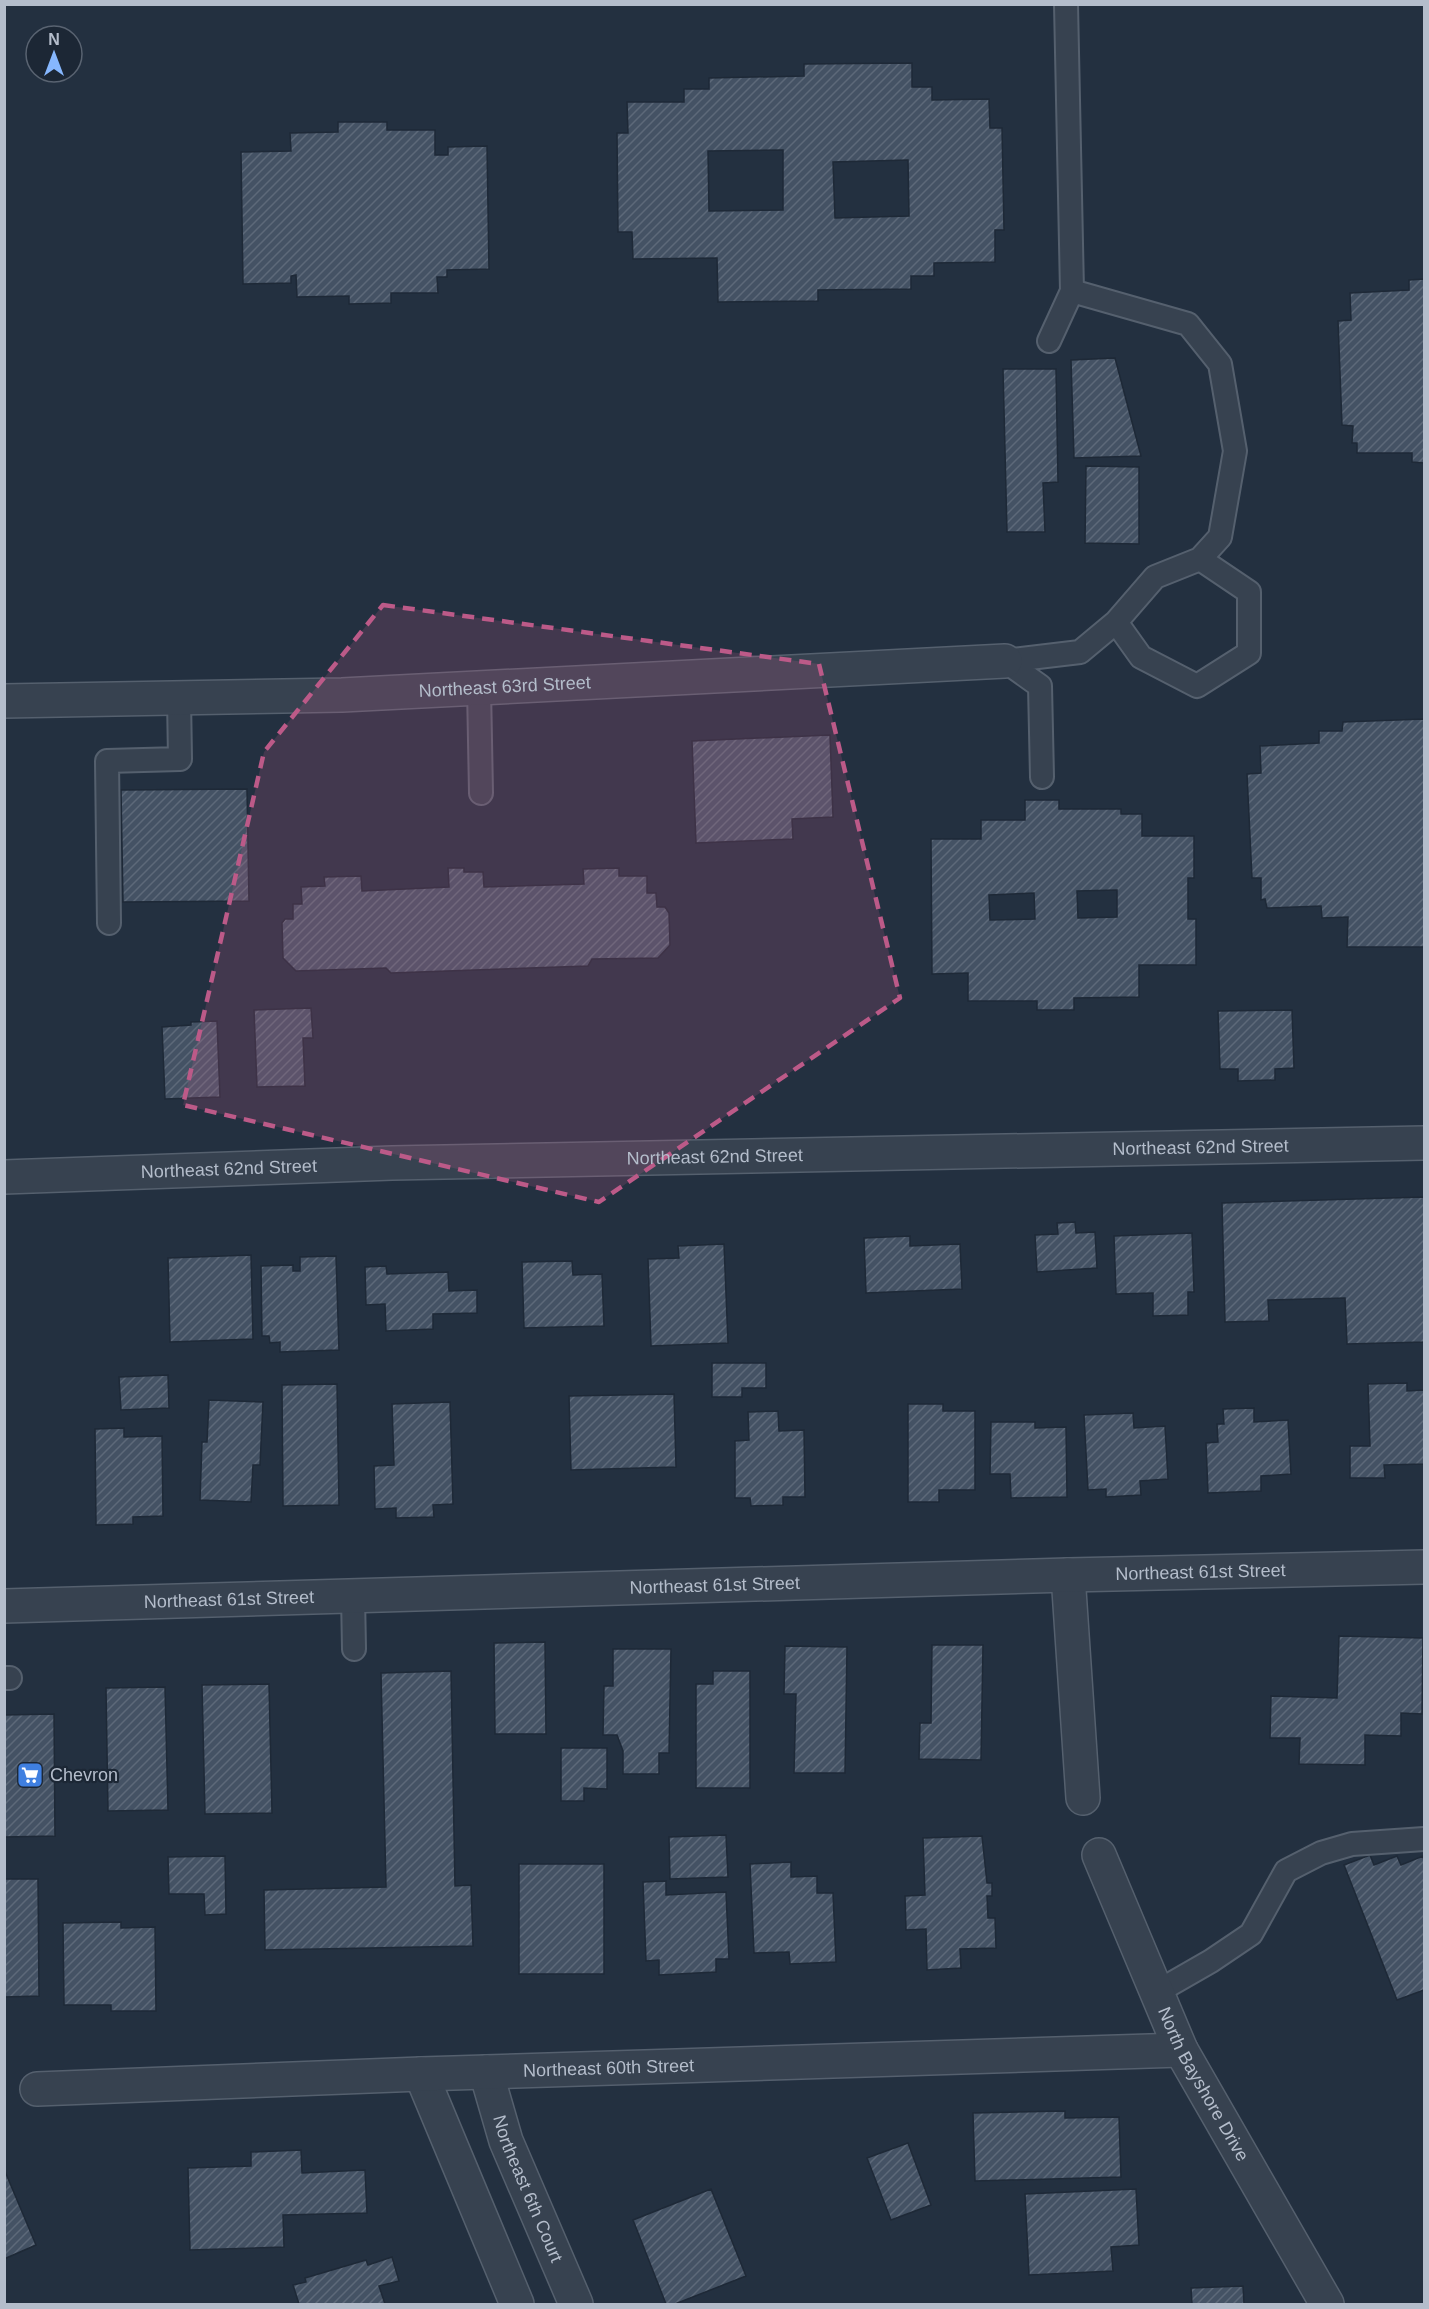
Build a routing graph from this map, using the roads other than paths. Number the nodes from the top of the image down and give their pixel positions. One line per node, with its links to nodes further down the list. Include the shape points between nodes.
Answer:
1 (1066, 4): 2 (lane)
2 (1072, 291): 3 (lane); 4 (lane, via 1188,324 1220,364 1235,451 1220,537)
3 (1049, 340)
4 (1200, 560): 5 (lane, via 1155,577); 5 (lane, via 1250,592 1250,652 1197,686 1141,657)
5 (1116, 622): 6 (lane, via 1080,652)
6 (1005, 662): 7 (street, Northeast 63rd Street); 10 (lane, via 1040,686)
7 (478, 688): 8 (street, Northeast 63rd Street); 11 (lane)
8 (179, 698): 9 (street, Northeast 63rd Street); 12 (lane, via 180,759 107,761)
9 (4, 701)
10 (1042, 777)
11 (481, 793)
12 (110, 924)
13 (1425, 1143): 14 (street, Northeast 62nd Street, via 392,1163)
14 (4, 1177)
15 (1425, 1567): 16 (street, Northeast 61st Street)
16 (1068, 1575): 17 (street, Northeast 61st Street); 20 (street)
17 (353, 1596): 18 (street, Northeast 61st Street); 19 (lane)
18 (4, 1606)
19 (354, 1649)
20 (1083, 1798)
21 (1425, 1839): 23 (lane, via 1352,1844 1321,1853 1286,1871 1251,1934)
22 (1099, 1855): 23 (street, North Bayshore Drive)
23 (1156, 1992): 24 (street, North Bayshore Drive)
24 (1181, 2050): 25 (street, Northeast 60th Street); 30 (street, North Bayshore Drive)
25 (486, 2072): 26 (street, Northeast 60th Street); 29 (street, Northeast 6th Court, via 506,2141)
26 (421, 2074): 27 (street, Northeast 60th Street); 28 (street)
27 (37, 2089)
28 (517, 2304)
29 (576, 2304)
30 (1327, 2304)

